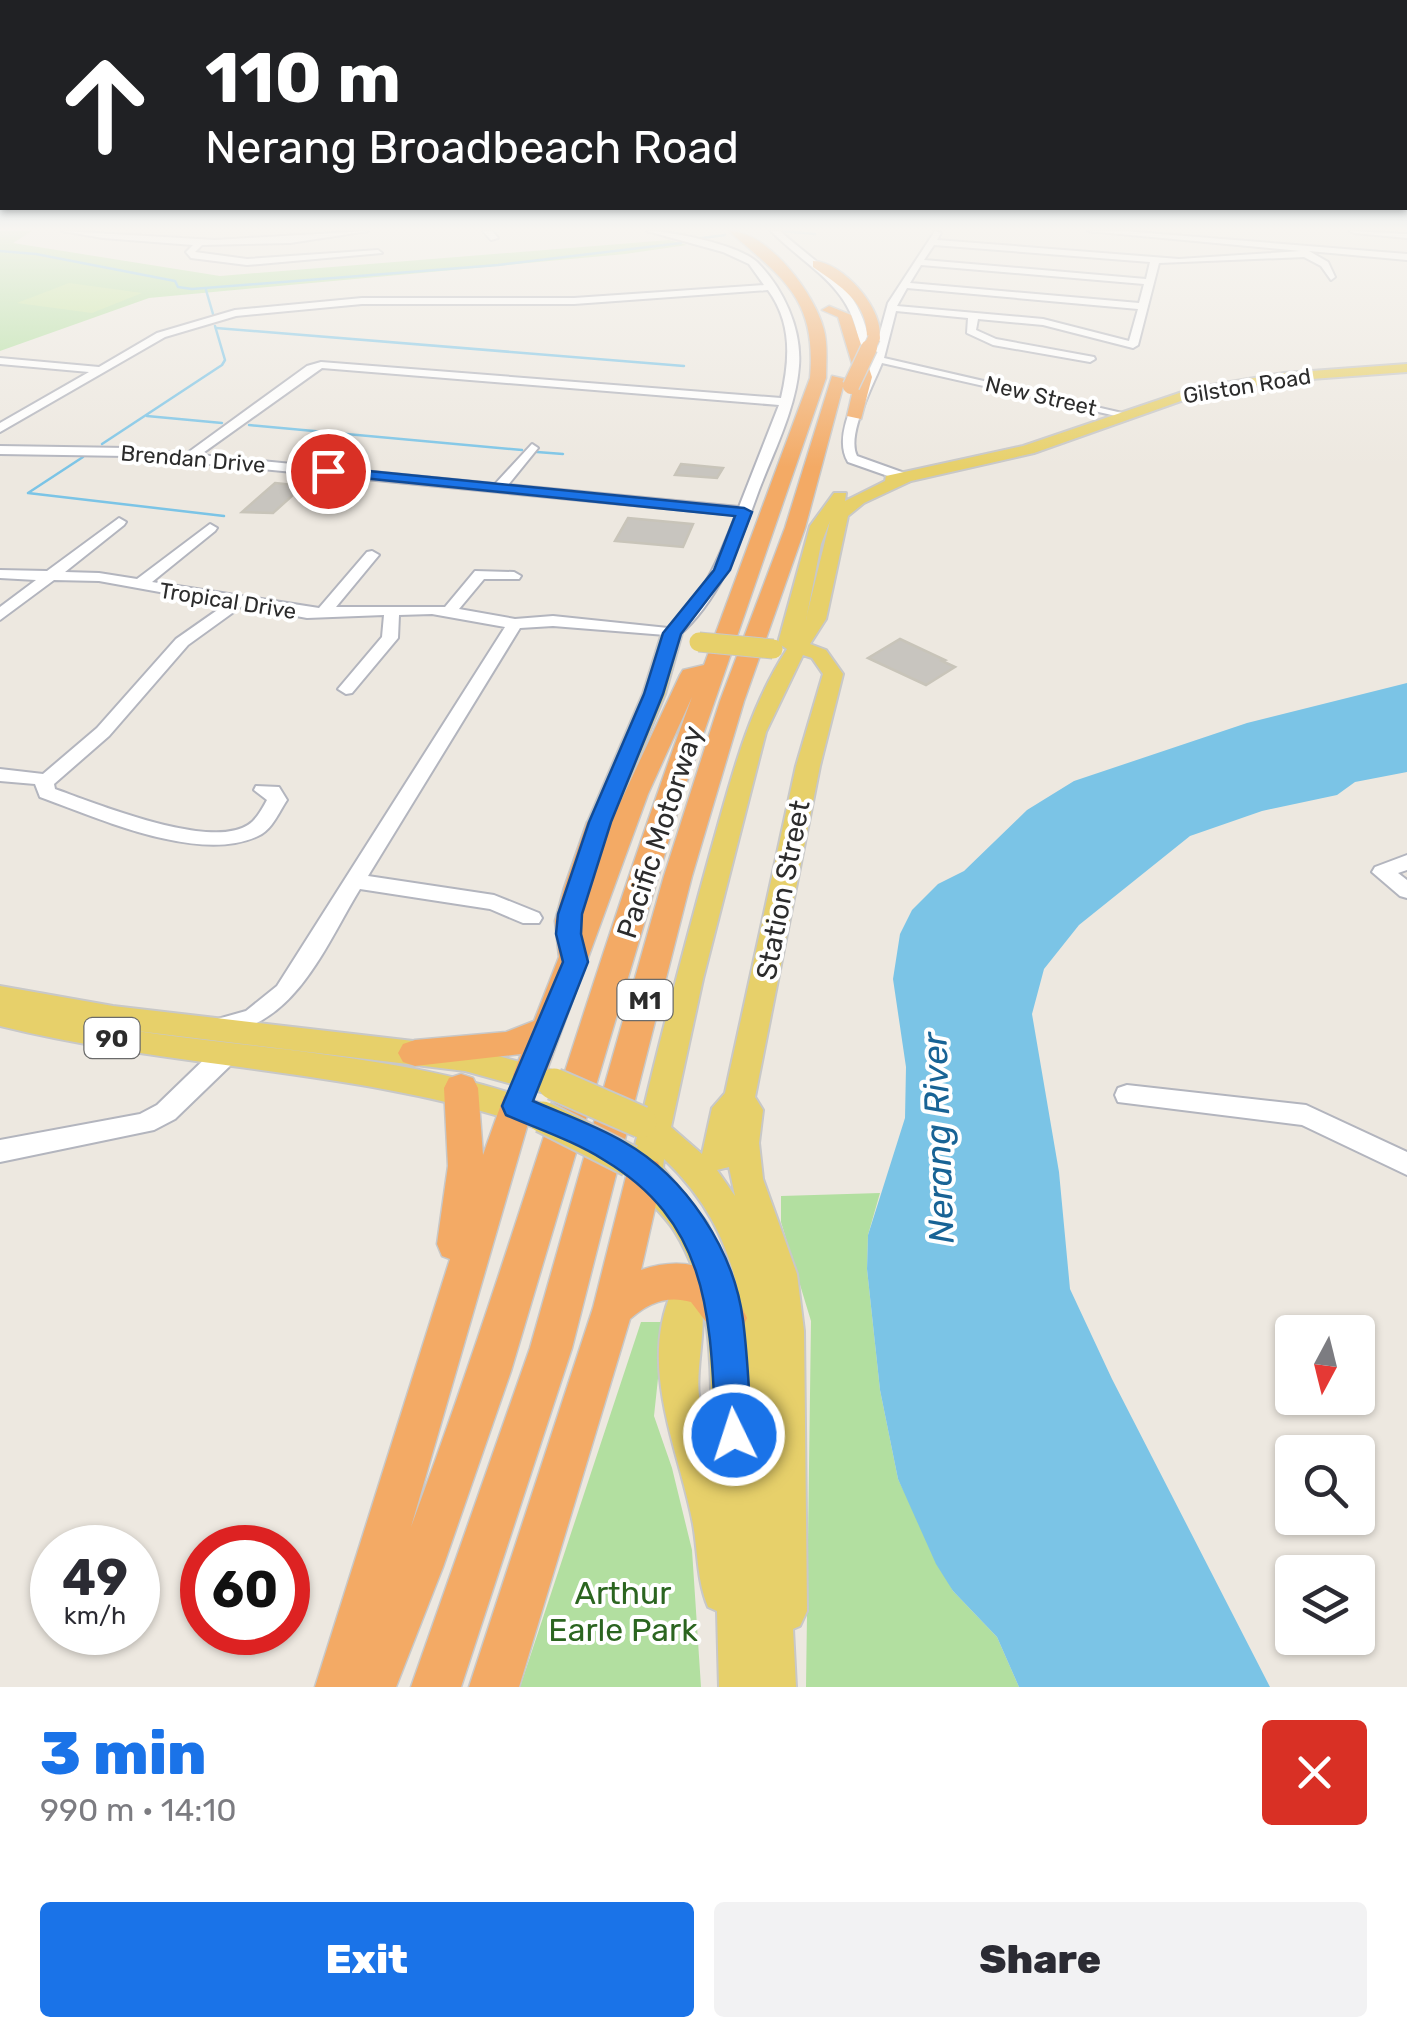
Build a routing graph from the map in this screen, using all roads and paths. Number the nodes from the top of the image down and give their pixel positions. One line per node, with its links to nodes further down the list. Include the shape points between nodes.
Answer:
1 (273, 310): 15 (street, via 224,315 161,335)
2 (785, 310): 17 (street, via 794,366)
3 (810, 310): 46 (highway, Pacific Motorway / M1, via 820,362 814,395)
4 (828, 310): 20 (highway, via 844,315 863,370); 26 (highway, Pacific Motorway / M1, via 839,356)
5 (868, 310): 10 (highway, via 874,320)
6 (891, 310): 13 (street)
7 (909, 310): 9 (street)
8 (1140, 310): 9 (street, via 1133,344 1054,324)
9 (973, 316): 11 (street, via 971,331 993,342)
10 (870, 341): 13 (street, via 866,354); 26 (highway, bridge, via 832,454)
11 (1090, 360)
12 (0, 361): 15 (street)
13 (877, 361): 16 (street, New Street); 16 (street, New Street); 20 (street)
14 (1407, 367): 19 (main road, Gilston Road, via 1212,388)
15 (101, 370): 21 (street)
16 (958, 377): 18 (street, New Street)
17 (786, 402): 25 (street, via 326,365 310,368); 31 (street)
18 (1101, 414): 19 (main road, Gilston Road); 22 (main road, Gilston Road)
19 (1125, 415): 22 (main road, Gilston Road)
20 (855, 416): 28 (street, via 850,458)
21 (0, 428)
22 (1031, 446): 27 (main road, Gilston Road)
23 (532, 448): 29 (street)
24 (0, 450): 25 (street, Brendan Drive)
25 (188, 458): 29 (street, Brendan Drive)
26 (814, 460): 79 (highway, Pacific Motorway / M1, via 683,860 552,1348)
27 (968, 463): 28 (main road, Gilston Road); 30 (main road, via 936,489)
28 (905, 478): 30 (main road); 47 (main road, Station Street, via 866,485 826,509 799,616)
29 (499, 488): 31 (street, Brendan Drive)
30 (880, 490): 47 (main road, via 838,517 823,596)
31 (744, 512): 45 (street, via 722,570)
32 (119, 522): 36 (street)
33 (210, 528): 38 (street)
34 (372, 555): 42 (street)
35 (0, 574): 36 (street, Tropical Drive)
36 (54, 575): 38 (street, Tropical Drive); 43 (street)
37 (514, 576): 41 (street, via 480,574)
38 (137, 586): 39 (street, Tropical Drive)
39 (238, 602): 42 (street, Tropical Drive); 50 (street, via 182,642 103,732)
40 (392, 610): 41 (street, Tropical Drive); 42 (street, Tropical Drive); 48 (street, via 390,638)
41 (450, 610): 44 (street, Tropical Drive)
42 (324, 613)
43 (0, 615)
44 (516, 624): 45 (street, Tropical Drive, via 553,621); 54 (street)
45 (672, 633): 46 (main road); 52 (main road)
46 (706, 648): 47 (main road, bridge); 57 (highway, via 660,736); 81 (highway, Pacific Motorway / M1, via 653,847 490,1371)
47 (797, 655): 68 (main road, Station Street, via 808,766); 69 (main road, via 744,764)
48 (346, 689)
49 (0, 775): 50 (street)
50 (47, 780): 51 (street, via 47,793 152,826 227,840 255,830 269,813 277,800)
51 (263, 790)
52 (600, 822): 57 (highway, via 570,914)
53 (1407, 862): 55 (street, via 1382,872)
54 (354, 881): 56 (street, via 494,902); 58 (street)
55 (1407, 891)
56 (530, 918)
57 (575, 962): 61 (highway)
58 (285, 992): 62 (street); 63 (street, via 284,1023)
59 (0, 998): 62 (main road, 90)
60 (0, 1015): 62 (main road, 90, via 93,1035)
61 (550, 1026): 64 (highway, via 523,1042); 67 (highway)
62 (226, 1037): 63 (main road, 90); 65 (main road, 90); 70 (street, via 166,1112 145,1123)
63 (302, 1040): 64 (main road, 90)
64 (415, 1053): 67 (main road, 90, via 480,1062)
65 (461, 1088): 67 (main road, 90); 77 (highway, via 464,1204)
66 (1126, 1095): 72 (street, via 1306,1115)
67 (536, 1096): 69 (main road, 90, bridge); 73 (main road, 90, bridge); 77 (highway)
68 (739, 1100): 71 (main road, via 728,1108); 85 (main road, via 746,1110 746,1179 779,1274 786,1331)
69 (648, 1127): 73 (main road); 84 (main road, 90, via 693,1164 720,1198 756,1282)
70 (0, 1151)
71 (718, 1158)
72 (1407, 1164)
73 (638, 1167): 75 (highway); 76 (main road, 90, via 698,1236)
74 (685, 1303): 82 (main road, via 680,1396 714,1524)
75 (613, 1308): 76 (highway, via 638,1288 672,1279 702,1288); 78 (highway)
76 (726, 1318): 83 (main road, 90)
77 (434, 1368): 80 (highway)
78 (498, 1675)
79 (437, 1686)
80 (340, 1687)
81 (371, 1687)
82 (732, 1687)
83 (742, 1687)
84 (773, 1687)
85 (784, 1687)

